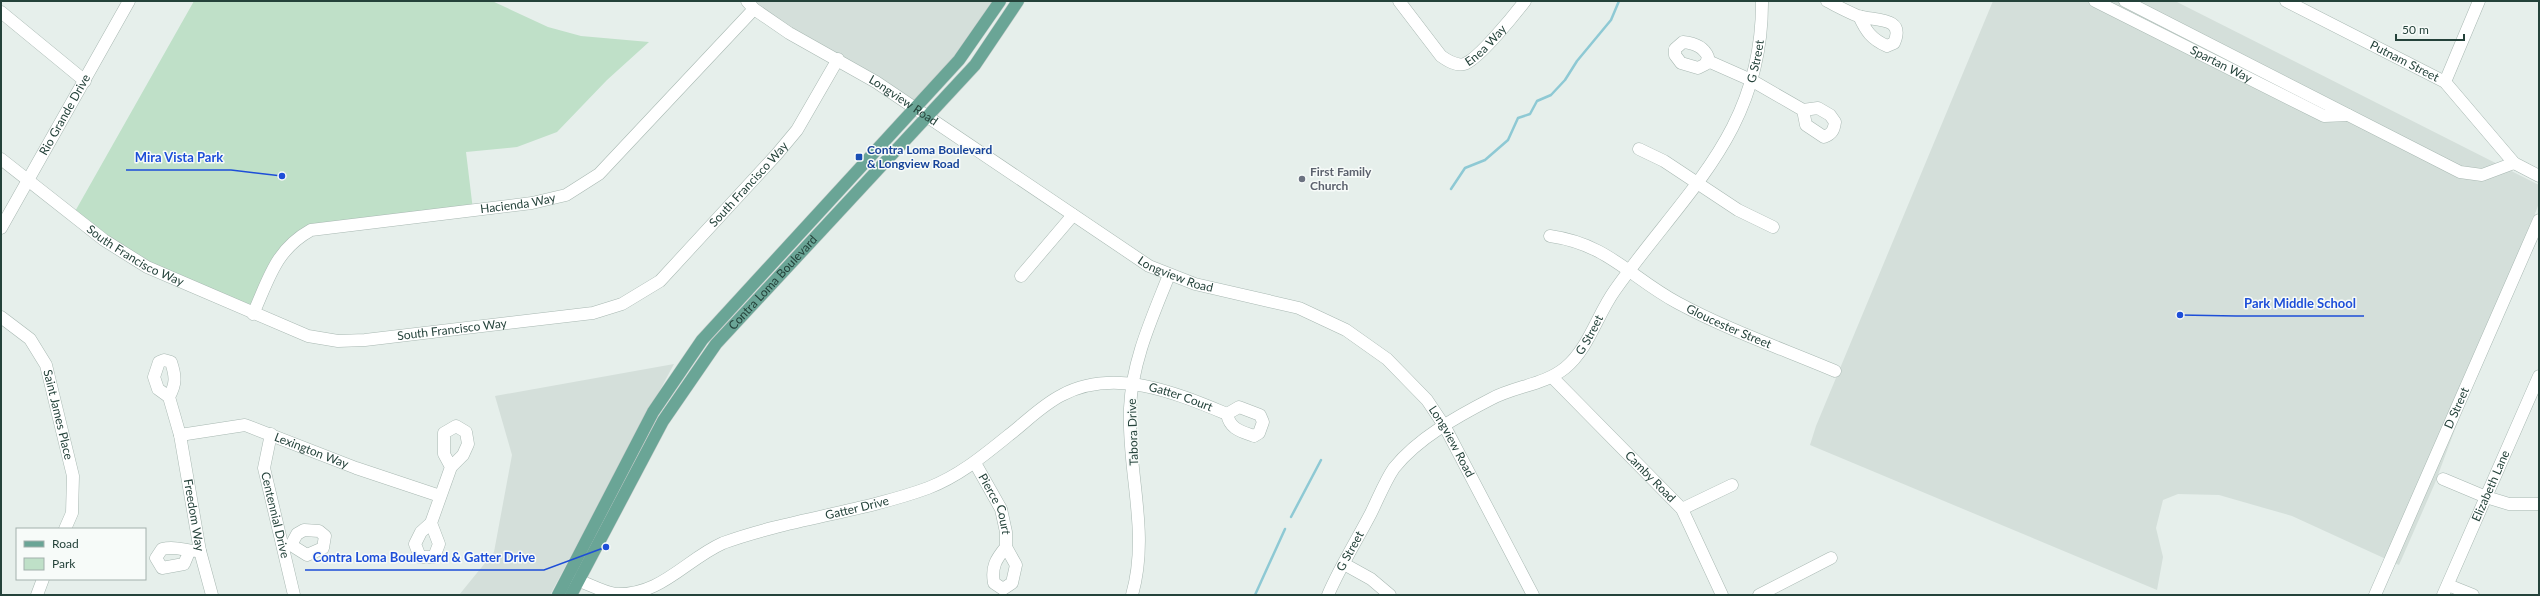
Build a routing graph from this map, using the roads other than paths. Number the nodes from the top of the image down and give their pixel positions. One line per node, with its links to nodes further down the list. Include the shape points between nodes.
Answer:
1 (129, 1): 18 (street, Rio Grande Drive)
2 (1000, 1): 20 (main road, Contra Loma Boulevard, via 959,60)
3 (1018, 1): 23 (main road, Contra Loma Boulevard, via 975,65)
4 (1399, 1): 5 (street, Enea Way, via 1437,51 1451,62 1463,64 1469,62)
5 (1525, 1)
6 (1762, 1): 17 (street, G Street, via 1760,39)
7 (1827, 1): 14 (street)
8 (2095, 1): 22 (street, Spartan Way, via 2324,116)
9 (2125, 1): 22 (street, Spartan Way)
10 (2286, 1): 19 (street, Putnam Street)
11 (2479, 1): 19 (street)
12 (750, 5): 15 (street, Longview Road, via 789,33); 38 (street, Hacienda Way, via 599,174 566,195 532,203 311,230 294,240 278,258)
13 (1, 12): 18 (street)
14 (1860, 16)
15 (838, 60): 20 (street, Longview Road); 38 (street, South Francisco Way, via 797,130 777,154 660,281 622,304 593,313 358,341 308,336)
16 (1708, 61): 17 (street)
17 (1751, 80): 21 (street); 29 (street, G Street, via 1730,135)
18 (85, 81): 28 (street, Rio Grande Drive)
19 (2445, 82): 26 (street, Putnam Street)
20 (913, 108): 23 (street, Longview Road); 62 (main road, Contra Loma Boulevard, via 702,340 653,412)
21 (1803, 110)
22 (2349, 115): 26 (street, Spartan Way, via 2460,172 2482,175)
23 (928, 118): 30 (street, Longview Road); 62 (main road, Contra Loma Boulevard, via 716,344 663,421)
24 (1639, 149): 29 (street, via 1664,161)
25 (1, 160): 28 (street, South Francisco Way)
26 (2514, 163): 27 (street, Putnam Street)
27 (2539, 176)
28 (28, 180): 33 (street, Rio Grande Drive); 38 (street, South Francisco Way, via 104,240 147,267)
29 (1698, 184): 32 (street, via 1738,210); 35 (street, G Street)
30 (1073, 215): 36 (street, Longview Road, via 1127,253); 37 (street)
31 (2539, 220): 77 (street, D Street)
32 (1774, 227)
33 (1, 228)
34 (1550, 236): 35 (street, Gloucester Street, via 1584,243)
35 (1630, 269): 40 (street, Gloucester Street, via 1651,287 1680,304); 42 (street, G Street, via 1604,306 1580,352)
36 (1169, 275): 43 (street, Tabora Drive, via 1145,334); 46 (street, Longview Road, via 1221,291 1286,304 1346,330 1387,359 1405,376)
37 (1021, 276)
38 (253, 314)
39 (1, 317): 58 (street, Saint James Place, via 30,339 46,365 73,476 72,513)
40 (1835, 371)
41 (2539, 376): 54 (street, Elizabeth Lane)
42 (1552, 377): 46 (street, G Street, via 1498,395); 56 (street, Camby Road)
43 (1132, 384): 45 (street, Gatter Court, via 1164,391); 49 (street, Gatter Drive, via 1115,381 1097,383 1062,394); 71 (street, Tabora Drive, via 1130,421 1140,538)
44 (169, 397): 48 (street, Freedom Way)
45 (1227, 414)
46 (1445, 427): 61 (street, G Street, via 1414,447 1394,469); 74 (street, Longview Road)
47 (271, 434): 48 (street, Lexington Way, via 245,425); 53 (street, Lexington Way, via 356,468); 67 (street, Centennial Drive, via 264,468 287,546)
48 (180, 435): 66 (street, Freedom Way, via 195,551)
49 (975, 463): 59 (street, Pierce Court, via 1001,509); 70 (street, Gatter Drive, via 942,482 914,492 723,543 696,558 662,585 644,592)
50 (451, 467): 53 (street)
51 (2443, 478): 54 (street)
52 (1732, 485): 56 (street)
53 (440, 496): 57 (street)
54 (2486, 497): 55 (street, via 2509,504); 64 (street, Elizabeth Lane)
55 (2539, 504)
56 (1682, 508): 75 (street, Camby Road)
57 (431, 523)
58 (65, 528)
59 (1006, 547)
60 (1831, 558): 76 (street)
61 (1344, 564): 72 (street, G Street); 73 (street, via 1371,579)
62 (574, 579): 68 (main road, Contra Loma Boulevard); 69 (main road, Contra Loma Boulevard); 70 (street, Gatter Drive, via 599,590)
63 (43, 580): 65 (street)
64 (2445, 590): 78 (street)
65 (37, 595)
66 (212, 595)
67 (294, 595)
68 (558, 595)
69 (571, 595)
70 (625, 595)
71 (1132, 595)
72 (1328, 595)
73 (1390, 595)
74 (1534, 595)
75 (1722, 595)
76 (1759, 595)
77 (2375, 595)
78 (2473, 595)

